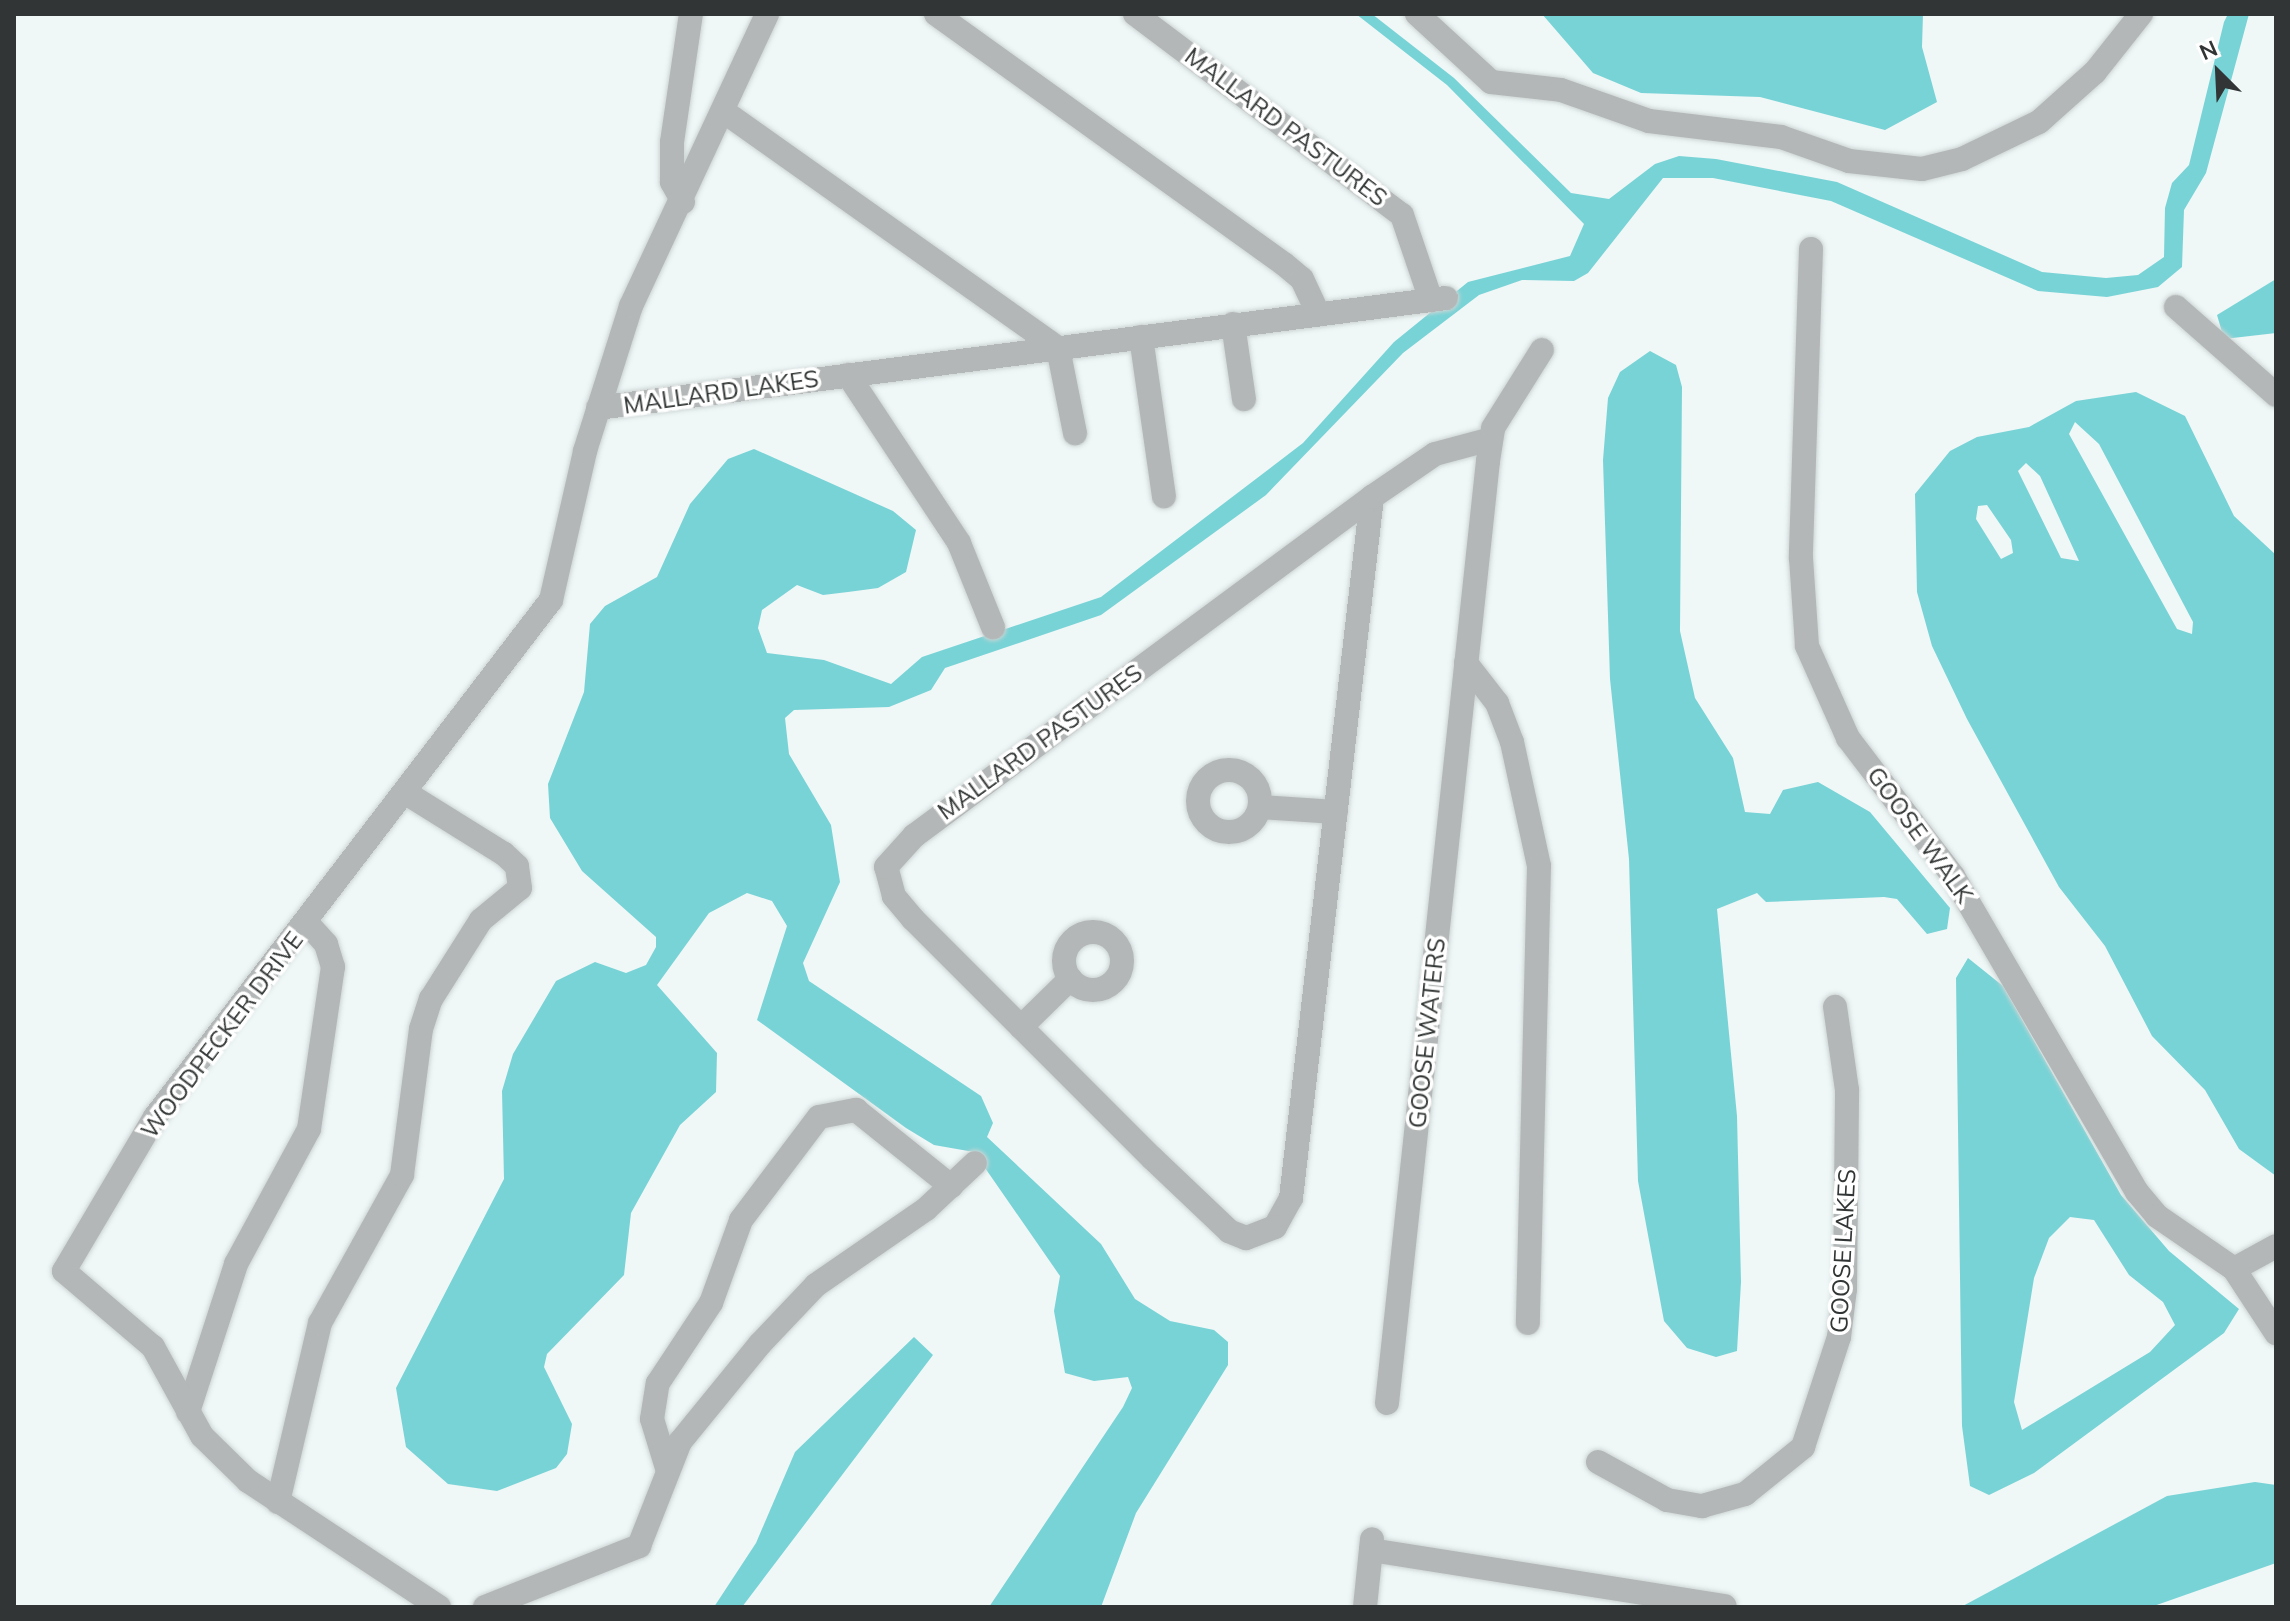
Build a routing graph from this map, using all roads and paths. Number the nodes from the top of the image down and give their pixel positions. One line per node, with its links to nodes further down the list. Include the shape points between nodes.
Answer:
1 (691, 14): 8 (street, via 672,142 672,182)
2 (767, 14): 7 (street)
3 (936, 14): 11 (street, via 1284,264 1302,279)
4 (1135, 14): 11 (street, MALLARD PASTURES, via 1402,215 1438,299)
5 (1417, 14): 6 (street, via 1491,82 1561,90 1649,121 1781,137 1849,161 1922,169 1962,159 2039,122 2095,72)
6 (2141, 14)
7 (723, 111): 8 (street); 14 (street)
8 (683, 202): 19 (street, via 631,306)
9 (1811, 249): 36 (street, GOOSE WALK, via 1801,558 1807,646 1848,738 1953,876 2137,1192 2157,1216)
10 (2176, 307): 17 (street)
11 (1318, 314): 12 (street, MALLARD PASTURES)
12 (1233, 324): 13 (street, MALLARD PASTURES); 18 (street)
13 (1141, 337): 14 (street, MALLARD PASTURES); 22 (street)
14 (1058, 348): 16 (street, MALLARD PASTURES); 20 (street)
15 (1542, 350): 21 (street, GOOSE WATERS)
16 (848, 375): 19 (street, MALLARD LAKES); 24 (street, MALLARD LAKES, via 959,543)
17 (2276, 395)
18 (1244, 399)
19 (598, 408): 26 (street, MALLARD LAKES, via 551,600)
20 (1075, 433)
21 (1491, 439): 23 (street, MALLARD PASTURES, via 1435,454); 25 (street, GOOSE WATERS)
22 (1164, 496)
23 (1372, 497): 28 (street, MALLARD PASTURES); 32 (street, MALLARD PASTURES, via 894,852 886,867 894,896)
24 (993, 627)
25 (1466, 663): 37 (street, via 1497,703 1516,753 1539,866); 39 (street, GOOSE WATERS)
26 (406, 793): 29 (street, WOODPECKER DRIVE); 43 (street, via 504,854 517,866 520,888 481,920 431,999 421,1029 402,1175 320,1323)
27 (1260, 807): 28 (street)
28 (1336, 812): 32 (street, MALLARD PASTURES, via 1291,1198 1275,1227 1246,1238 1229,1231)
29 (307, 923): 40 (street, WOODPECKER DRIVE, via 326,944 333,967 309,1129 236,1264); 40 (street, WOODPECKER DRIVE, via 155,1117 64,1271 153,1347)
30 (1070, 979): 32 (street)
31 (1835, 1007): 41 (street, GOOSE LAKES, via 1848,1106 1845,1289 1839,1337 1803,1447 1745,1494 1702,1506 1667,1500)
32 (1021, 1027)
33 (975, 1163): 34 (street)
34 (951, 1186): 42 (street, via 806,1294 694,1422); 42 (street, via 856,1110 819,1117 741,1220 711,1303 658,1383 652,1419)
35 (2276, 1246): 36 (street)
36 (2234, 1269): 38 (street, GOOSE WALK)
37 (1528, 1323)
38 (2276, 1333)
39 (1387, 1403)
40 (188, 1412): 43 (street, WOODPECKER DRIVE, via 225,1460)
41 (1598, 1462)
42 (667, 1468): 46 (street, via 639,1546)
43 (278, 1502): 45 (street, WOODPECKER DRIVE)
44 (1725, 1606): 47 (street, via 1371,1544)
45 (439, 1607)
46 (485, 1607)
47 (1365, 1607)

